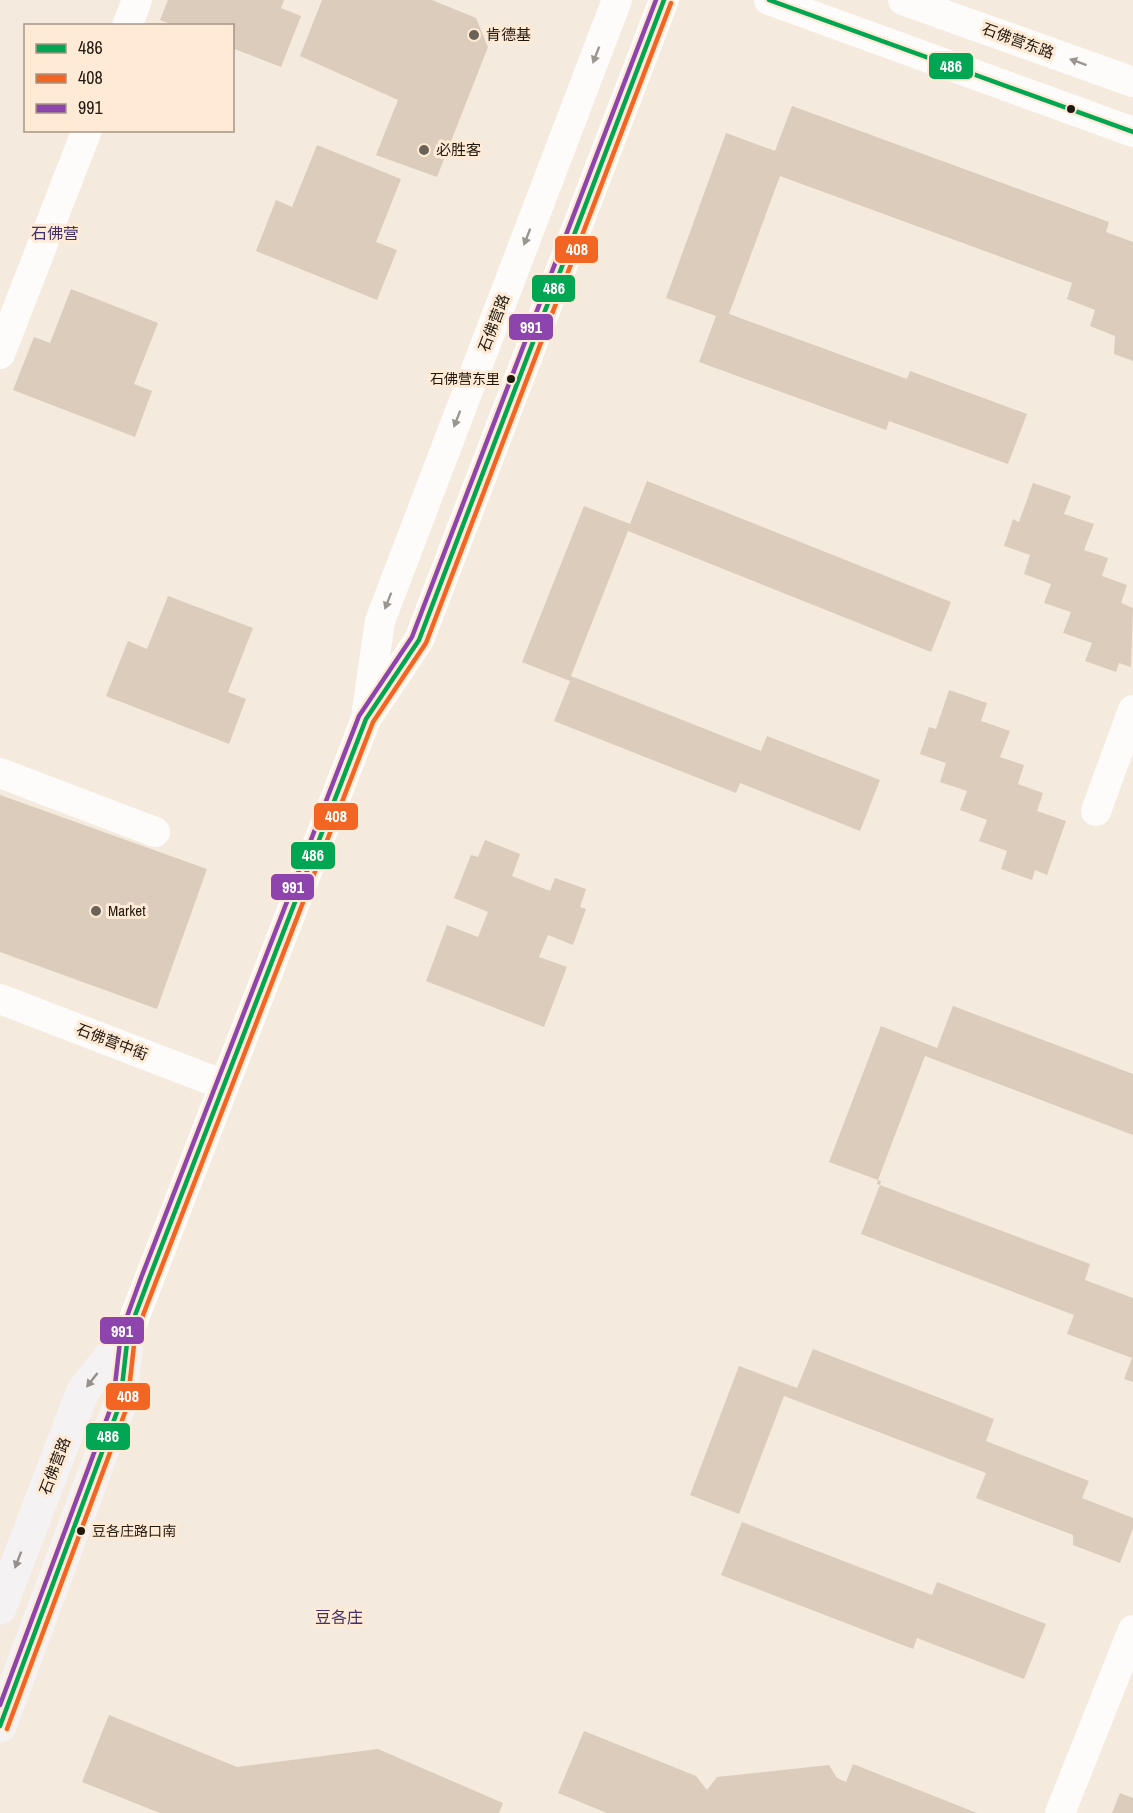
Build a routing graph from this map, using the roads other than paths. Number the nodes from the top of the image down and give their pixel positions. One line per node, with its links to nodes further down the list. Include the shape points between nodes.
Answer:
1 (137, 0): 6 (street)
2 (617, 0): 12 (street, 石佛营路, one-way to 12, via 380,621)
3 (664, 0): 12 (street, 石佛营路, via 419,640)
4 (769, 0): 9 (street)
5 (903, 0): 7 (street, 石佛营东路, one-way to 5)
6 (129, 24)
7 (1133, 82)
8 (86, 132): 10 (street)
9 (1133, 132)
10 (0, 354)
11 (1133, 710): 14 (street)
12 (366, 719): 17 (street, 石佛营路)
13 (0, 773): 15 (street)
14 (1096, 812)
15 (155, 832)
16 (0, 999): 17 (street, 石佛营中街)
17 (224, 1085): 18 (street, 石佛营路)
18 (128, 1334): 19 (main road, 石佛营路, one-way to 19, via 83,1391); 21 (main road, 石佛营路, via 120,1404)
19 (0, 1608)
20 (1133, 1630): 22 (street)
21 (0, 1726)
22 (1060, 1813)

